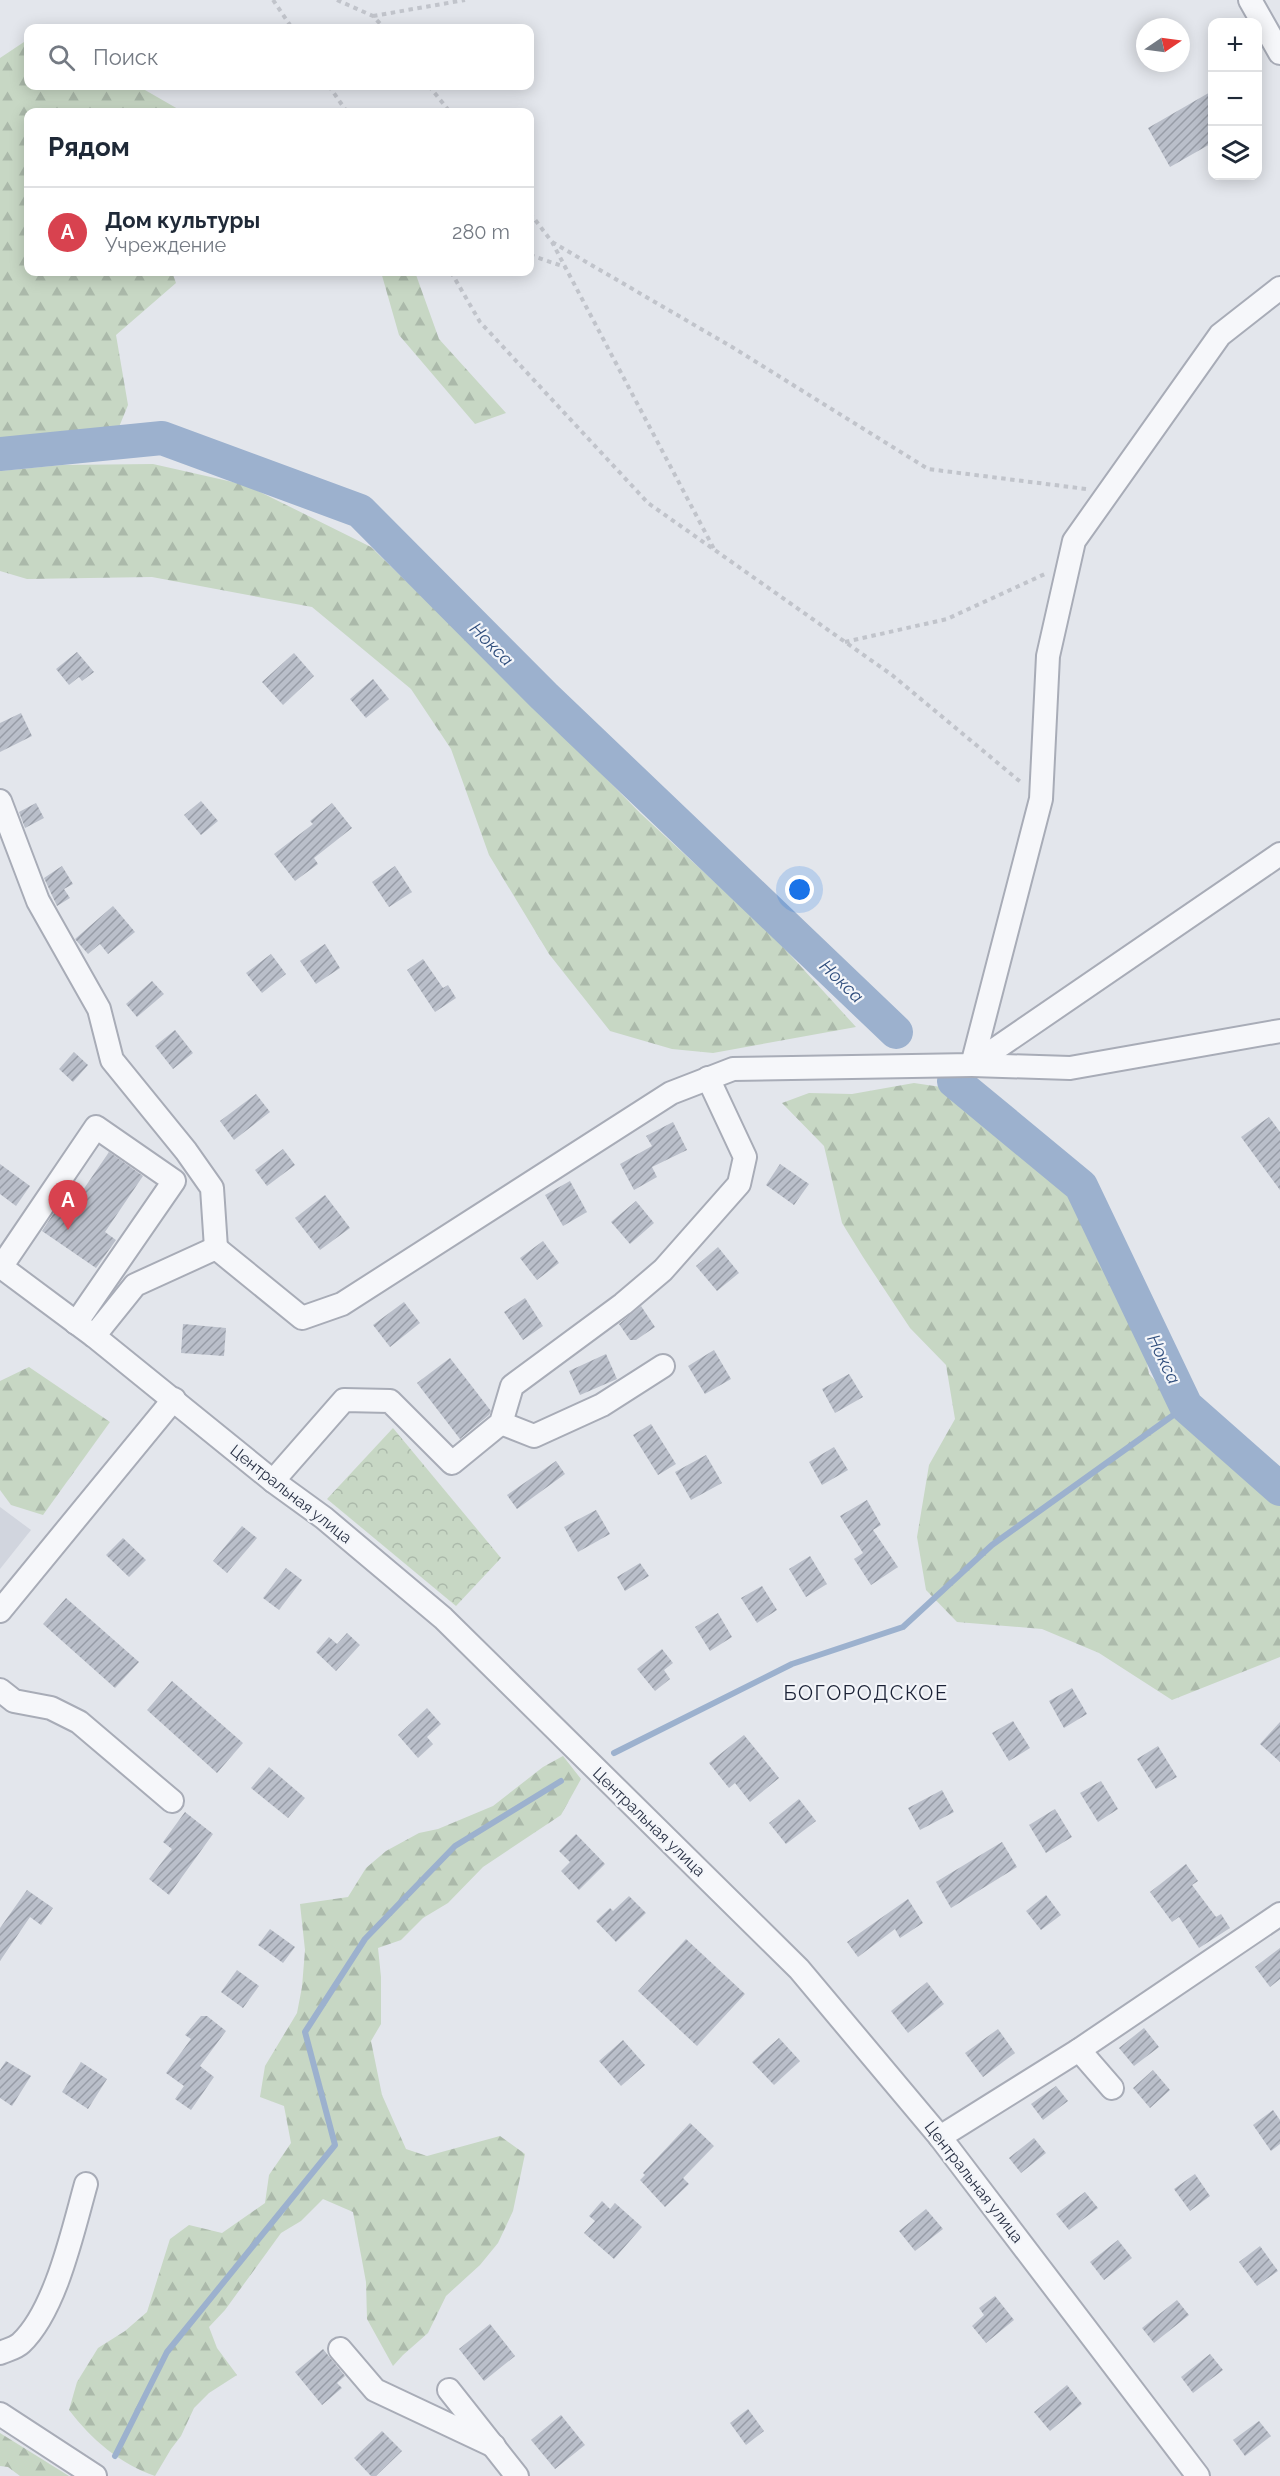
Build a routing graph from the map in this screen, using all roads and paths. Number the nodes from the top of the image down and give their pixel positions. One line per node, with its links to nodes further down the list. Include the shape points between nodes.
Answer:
1 (273, 0): 6 (path)
2 (337, 0): 5 (path)
3 (465, 0): 5 (path)
4 (1250, 0): 8 (street)
5 (374, 16): 7 (path)
6 (289, 24)
7 (381, 24)
8 (1280, 53)
9 (332, 90): 11 (path)
10 (432, 90): 12 (path)
11 (344, 108)
12 (447, 108)
13 (534, 218): 14 (path)
14 (552, 242): 16 (path); 19 (path, via 732,347 928,469)
15 (534, 256): 16 (path)
16 (565, 267): 20 (path)
17 (453, 276): 20 (path, via 480,322 648,503)
18 (1280, 288): 19 (street, via 1220,335)
19 (1109, 492): 21 (street, via 1074,541)
20 (714, 550): 22 (path)
21 (1069, 563): 22 (path, via 947,618); 23 (street, via 1048,656)
22 (845, 642): 23 (path, via 892,675)
23 (1041, 799): 27 (street)
24 (0, 801): 29 (street, via 38,901 99,1009 112,1060 212,1188)
25 (1280, 854): 27 (street)
26 (1280, 1031): 27 (street, via 1070,1068)
27 (972, 1065): 28 (street, via 733,1069)
28 (708, 1078): 29 (street, via 671,1093 342,1304 302,1318); 34 (street, via 745,1157 739,1184 663,1270 623,1305 512,1386)
29 (216, 1248): 31 (street, via 135,1284)
30 (0, 1266): 31 (street, Центральная улица); 31 (street, via 96,1127 174,1181)
31 (85, 1329): 33 (street, Центральная улица)
32 (663, 1365): 34 (street, via 602,1404 534,1436)
33 (174, 1400): 35 (street, Центральная улица); 36 (street)
34 (501, 1423): 35 (street, via 452,1463 390,1401 344,1400)
35 (273, 1481): 42 (street, Центральная улица, via 324,1518 452,1626 799,1969)
36 (0, 1611)
37 (0, 1690): 38 (street, via 14,1701 51,1708 79,1722)
38 (172, 1801)
39 (1280, 1914): 40 (street)
40 (1079, 2050): 41 (street); 42 (street)
41 (1112, 2088)
42 (940, 2137): 51 (street, Центральная улица)
43 (86, 2184): 45 (street, via 44,2313 20,2345)
44 (340, 2349): 48 (street, via 375,2390)
45 (0, 2353)
46 (449, 2390): 48 (street)
47 (0, 2414): 49 (street)
48 (494, 2446): 50 (street)
49 (95, 2476)
50 (517, 2476)
51 (1198, 2476)

